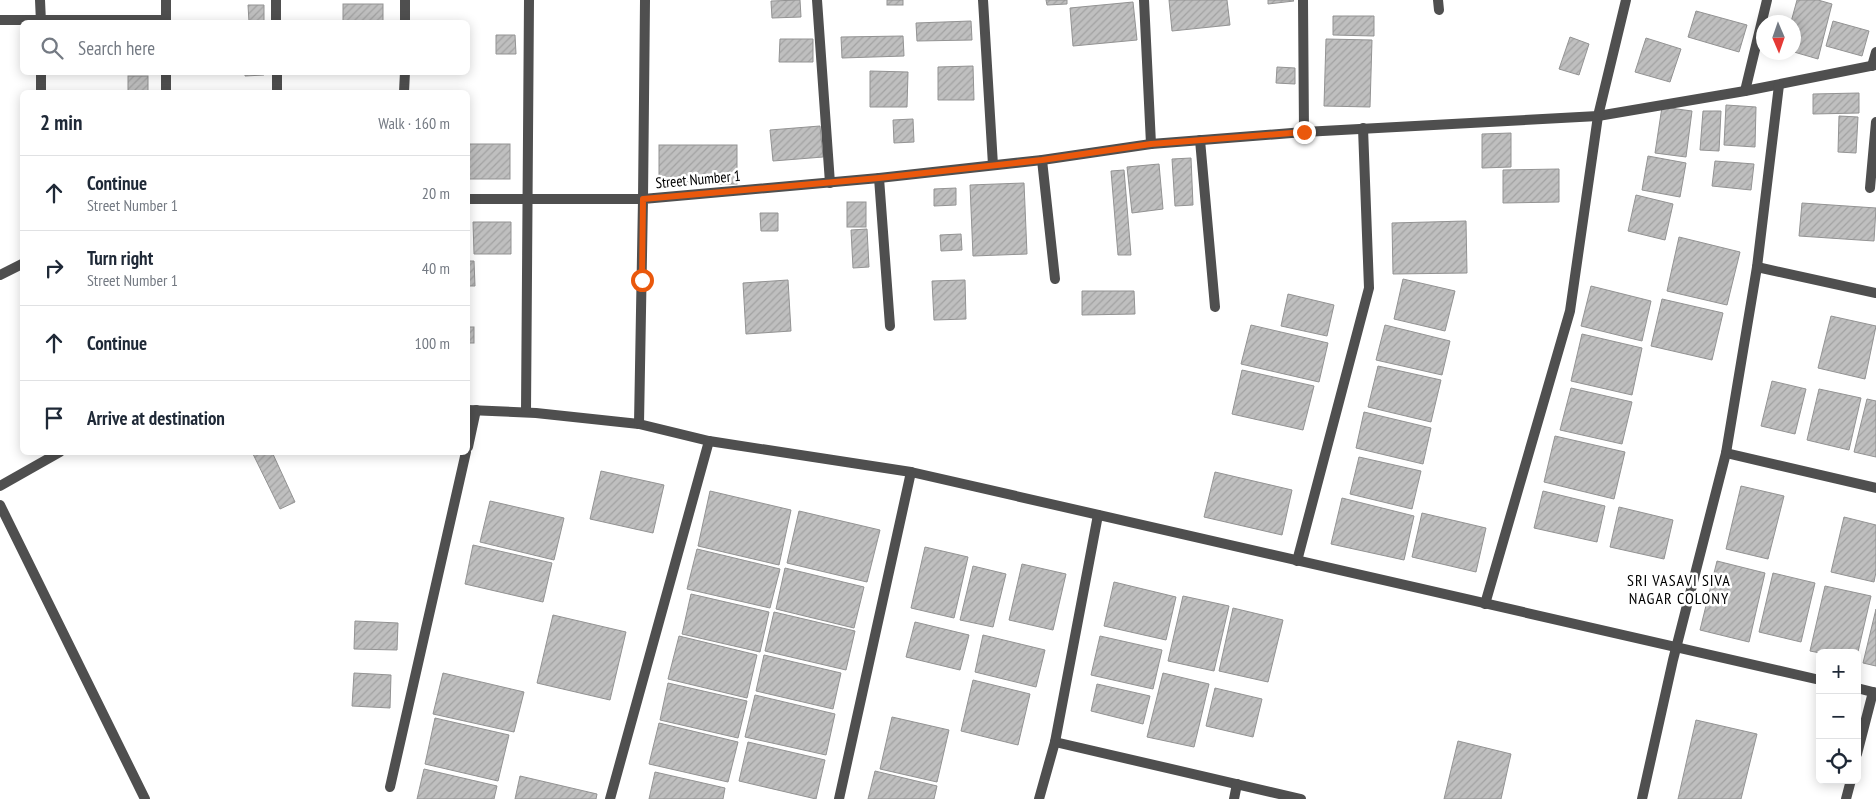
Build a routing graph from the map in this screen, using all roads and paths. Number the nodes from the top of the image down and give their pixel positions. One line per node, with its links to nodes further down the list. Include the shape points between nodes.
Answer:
1 (40, 0): 15 (street)
2 (166, 0): 16 (street)
3 (276, 0): 17 (street)
4 (406, 0): 18 (street)
5 (529, 0): 43 (street)
6 (645, 0): 44 (street)
7 (817, 0): 40 (street)
8 (983, 0): 38 (street)
9 (1144, 0): 36 (street)
10 (1304, 0): 34 (street)
11 (1626, 0): 31 (street)
12 (1766, 0): 30 (street)
13 (0, 20): 14 (street)
14 (20, 20)
15 (41, 20)
16 (166, 20)
17 (276, 20)
18 (405, 20)
19 (1876, 52): 20 (street)
20 (1874, 65): 25 (street, Street Number 1)
21 (41, 75): 26 (street)
22 (166, 75): 27 (street)
23 (277, 75): 28 (street)
24 (405, 75): 29 (street)
25 (1778, 85): 30 (street, Street Number 1); 46 (street)
26 (41, 90)
27 (166, 90)
28 (277, 90)
29 (404, 90)
30 (1745, 92): 31 (street, Street Number 1)
31 (1598, 116): 33 (street, Street Number 1); 66 (street, via 1570,311)
32 (1876, 122): 41 (street)
33 (1363, 128): 34 (street, Street Number 1); 65 (street, via 1369,288)
34 (1304, 132): 35 (street, Street Number 1)
35 (1200, 140): 36 (street, Street Number 1); 50 (street)
36 (1151, 144): 37 (street, Street Number 1)
37 (1042, 160): 38 (street, Street Number 1); 48 (street)
38 (993, 165): 39 (street, Street Number 1)
39 (879, 178): 40 (street, Street Number 1); 51 (street)
40 (830, 183): 44 (street, Street Number 1)
41 (1870, 188)
42 (470, 199): 43 (street)
43 (527, 199): 44 (street); 53 (street)
44 (643, 199): 54 (street, Street Number 1)
45 (20, 265): 47 (street)
46 (1757, 267): 49 (street); 57 (street)
47 (0, 275)
48 (1055, 279)
49 (1876, 293)
50 (1215, 307)
51 (890, 326)
52 (472, 410): 53 (street); 55 (street)
53 (526, 412): 54 (street)
54 (639, 424): 56 (street)
55 (470, 428)
56 (709, 441): 60 (street); 77 (street)
57 (1726, 453): 62 (street); 67 (street)
58 (54, 455): 61 (street)
59 (465, 455): 75 (street)
60 (912, 472): 64 (street); 78 (street)
61 (1, 483)
62 (1876, 488)
63 (0, 505): 76 (street)
64 (1098, 515): 65 (street); 72 (street)
65 (1297, 561): 66 (street)
66 (1484, 604): 67 (street)
67 (1676, 648): 68 (street); 82 (street)
68 (1816, 679)
69 (1861, 689): 70 (street)
70 (1874, 692): 71 (street)
71 (1861, 739)
72 (1055, 742): 73 (street); 79 (street)
73 (1237, 784): 80 (street); 81 (street)
74 (1850, 784): 83 (street)
75 (390, 787)
76 (145, 799)
77 (610, 799)
78 (839, 799)
79 (1038, 799)
80 (1234, 799)
81 (1301, 799)
82 (1642, 799)
83 (1846, 799)

